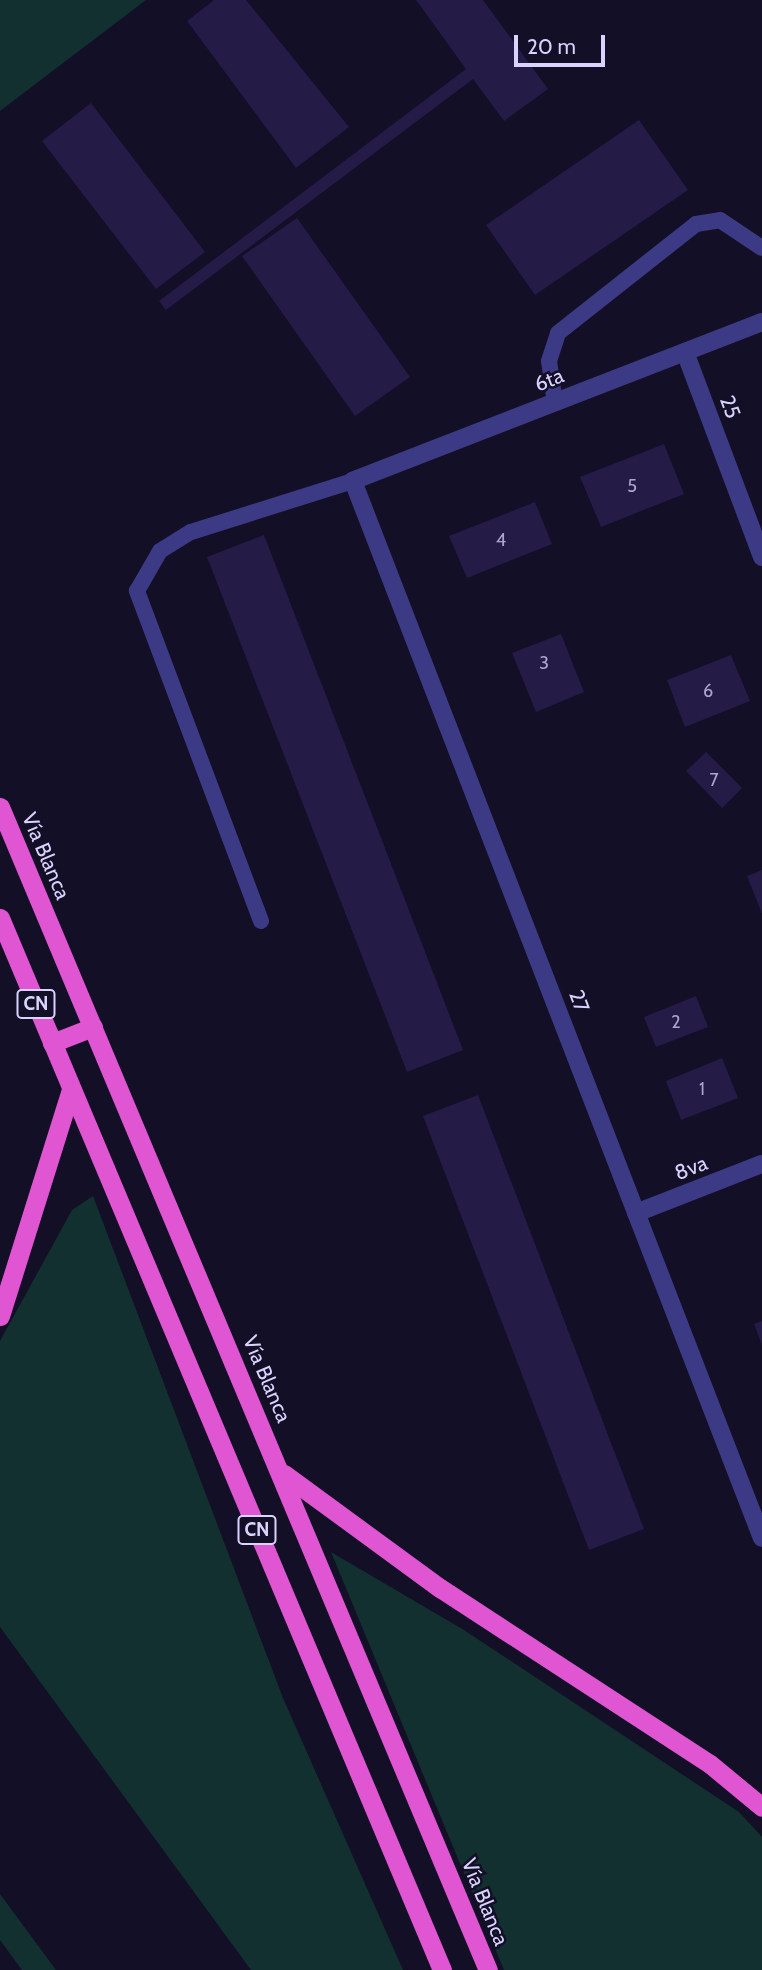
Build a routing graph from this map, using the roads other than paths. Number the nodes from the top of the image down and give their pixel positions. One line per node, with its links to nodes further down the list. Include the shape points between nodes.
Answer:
1 (762, 248): 4 (lane, via 720,220 696,223 558,333 549,361)
2 (762, 322): 3 (street, 6ta)
3 (685, 352): 4 (street, 6ta); 6 (street, 25)
4 (555, 402): 5 (street, 6ta)
5 (353, 481): 9 (lane, via 191,532 160,551 137,591); 14 (street, 27)
6 (762, 557)
7 (0, 807): 10 (highway, Vía Blanca / CN)
8 (0, 919): 11 (highway, CN)
9 (261, 921)
10 (93, 1027): 11 (highway); 16 (highway, Vía Blanca / CN)
11 (52, 1043): 12 (highway, CN)
12 (71, 1089): 15 (highway); 19 (highway, CN)
13 (762, 1164): 14 (street, 8va)
14 (636, 1213): 17 (street, 27)
15 (0, 1316)
16 (282, 1471): 18 (highway, via 440,1588 710,1764); 20 (highway, Vía Blanca / CN)
17 (762, 1538)
18 (762, 1807)
19 (442, 1970)
20 (488, 1970)

